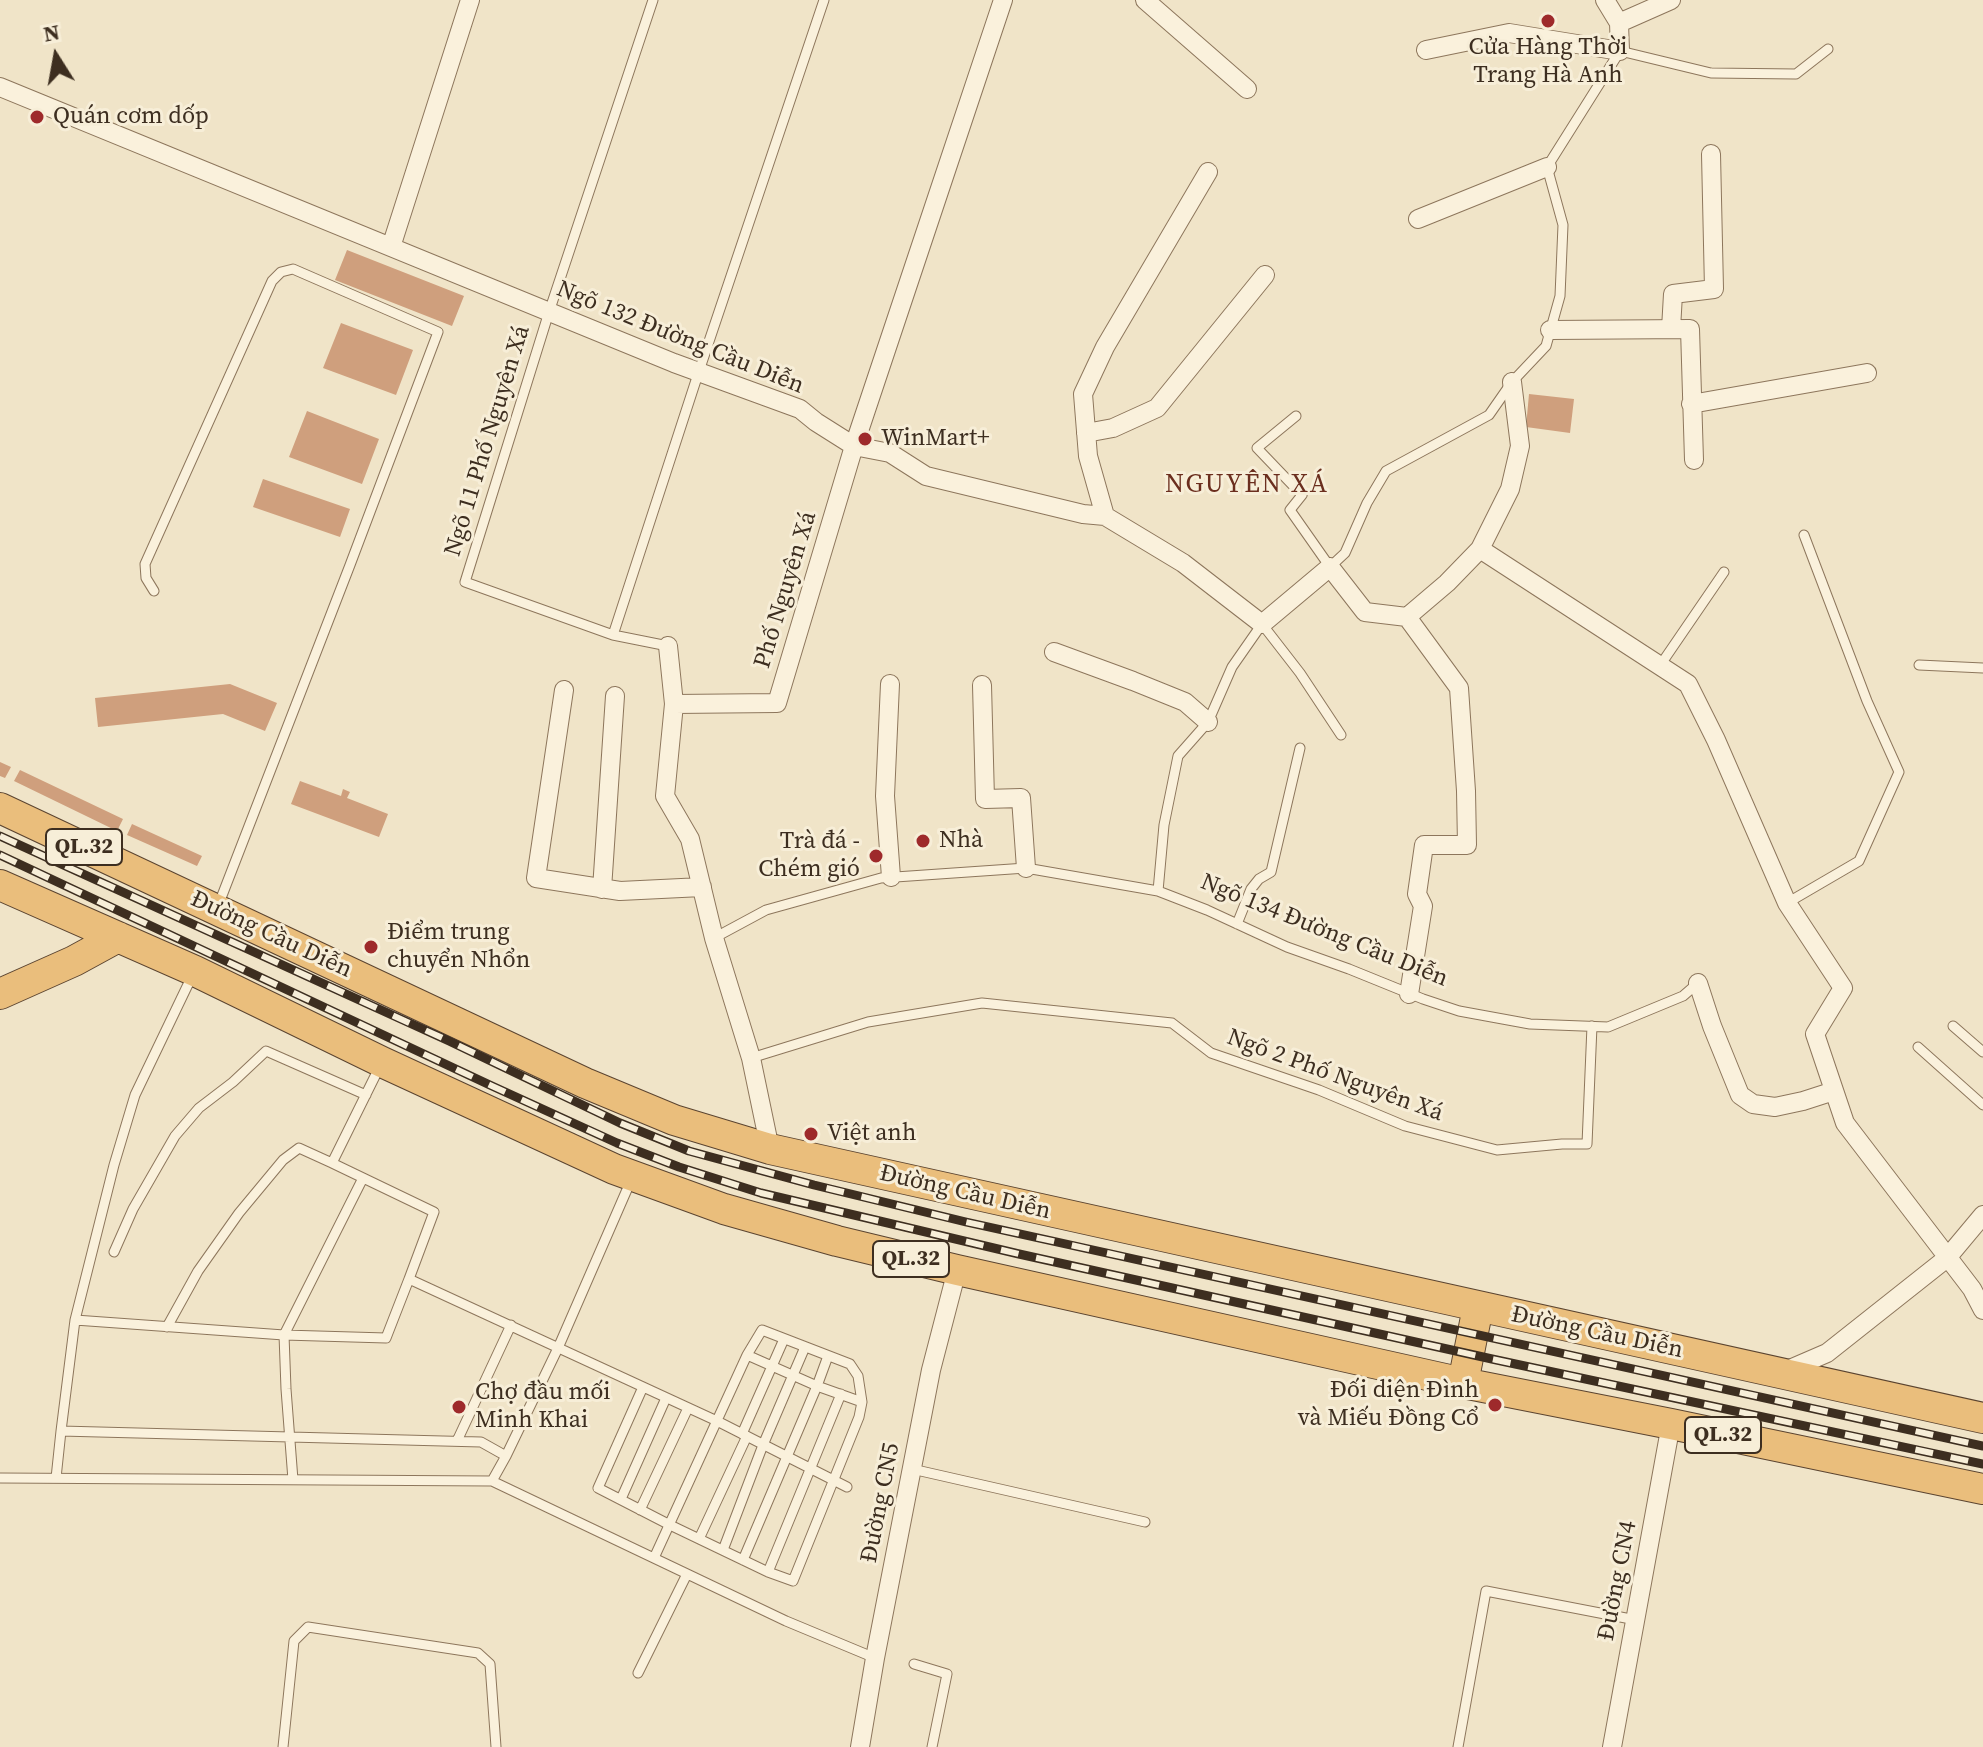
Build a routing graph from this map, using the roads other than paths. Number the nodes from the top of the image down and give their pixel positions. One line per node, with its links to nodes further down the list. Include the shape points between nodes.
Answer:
1 (470, 0): 18 (street)
2 (653, 0): 20 (lane, Ngõ 11 Phố Nguyên Xá)
3 (824, 0): 23 (lane)
4 (1003, 0): 29 (street, Phố Nguyên Xá)
5 (1145, 0): 13 (street)
6 (1605, 0): 8 (street)
7 (1671, 0): 8 (street)
8 (1619, 23): 11 (street)
9 (1828, 49): 11 (lane, via 1796,74 1711,73)
10 (1426, 50): 11 (street, via 1509,33)
11 (1620, 51): 15 (lane)
12 (0, 87): 18 (street, Ngõ 132 Đường Cầu Diễn)
13 (1247, 89)
14 (1711, 154): 21 (street, via 1714,289 1673,294)
15 (1547, 167): 17 (street); 22 (lane, via 1563,225 1560,296)
16 (1208, 172): 28 (street, via 1099,358 1083,394)
17 (1418, 219)
18 (391, 247): 20 (street, Ngõ 132 Đường Cầu Diễn)
19 (1265, 275): 28 (street, via 1157,408 1113,428)
20 (549, 312): 23 (street, Ngõ 132 Đường Cầu Diễn); 39 (lane, Ngõ 11 Phố Nguyên Xá, via 465,582)
21 (1680, 329): 22 (street); 26 (street)
22 (1550, 330): 25 (lane, via 1546,346)
23 (699, 371): 29 (street, Ngõ 132 Đường Cầu Diễn, via 800,409); 39 (lane)
24 (1867, 373): 26 (street)
25 (1512, 382): 33 (street, via 1520,446 1510,489); 34 (lane, via 1489,415 1386,471 1345,553)
26 (1691, 404): 30 (street)
27 (1296, 416): 34 (lane, via 1257,448 1302,495 1290,510)
28 (1086, 433): 31 (street)
29 (854, 446): 31 (street, Ngõ 132 Đường Cầu Diễn, via 890,453 926,476); 49 (street, Phố Nguyên Xá, via 777,703)
30 (1694, 460)
31 (1105, 516): 38 (street, Ngõ 132 Đường Cầu Diễn, via 1183,563)
32 (1804, 535): 60 (lane, via 1899,772 1859,861)
33 (1480, 549): 37 (street); 43 (street)
34 (1330, 567): 37 (street, via 1365,612); 38 (street)
35 (1724, 572): 43 (lane)
36 (154, 591): 61 (lane, via 145,564 272,281 281,272 293,269 438,332)
37 (1407, 617): 68 (street, via 1459,688 1467,845 1424,845 1417,894 1423,906)
38 (1262, 624): 50 (lane, via 1232,667); 51 (lane)
39 (613, 635): 40 (lane)
40 (668, 646): 49 (street)
41 (1054, 652): 50 (street, via 1185,702)
42 (1919, 665): 44 (lane)
43 (1659, 667): 60 (street, via 1688,684)
44 (1983, 668)
45 (890, 684): 55 (street, via 885,796)
46 (982, 685): 54 (street, via 985,799 1021,798)
47 (564, 690): 58 (street, via 536,878)
48 (615, 696): 58 (street)
49 (674, 704): 57 (street, via 665,796 690,839)
50 (1208, 722): 59 (lane, via 1178,756)
51 (1341, 735)
52 (1300, 748): 62 (lane, via 1271,872 1251,889)
53 (0, 808): 61 (highway, Đường Cầu Diễn / QL.32)
54 (1026, 868): 55 (lane, Ngõ 134 Đường Cầu Diễn); 59 (lane, Ngõ 134 Đường Cầu Diễn)
55 (891, 877): 64 (lane, Ngõ 134 Đường Cầu Diễn, via 766,910)
56 (0, 885): 63 (highway, QL.32)
57 (702, 887): 58 (street); 64 (street)
58 (602, 889)
59 (1158, 891): 62 (lane, Ngõ 134 Đường Cầu Diễn)
60 (1787, 903): 75 (street, via 1843,988 1815,1034)
61 (217, 909): 78 (highway, Đường Cầu Diễn / QL.32, via 585,1083 674,1120)
62 (1237, 924): 68 (lane, Ngõ 134 Đường Cầu Diễn)
63 (118, 937): 65 (highway, QL.32); 67 (highway)
64 (714, 938): 73 (street)
65 (195, 971): 74 (highway, QL.32); 90 (lane, via 135,1095)
66 (1698, 983): 69 (lane, Ngõ 134 Đường Cầu Diễn, via 1683,996 1608,1027); 75 (street, Ngõ 134 Đường Cầu Diễn, via 1740,1095 1753,1104 1775,1107)
67 (0, 994)
68 (1409, 994): 69 (lane, Ngõ 134 Đường Cầu Diễn, via 1459,1011 1530,1024)
69 (1592, 1026): 73 (lane, Ngõ 2 Phố Nguyên Xá, via 1587,1144 1497,1150 1405,1126 1211,1053 1172,1023 1157,1021 982,1003 868,1022)
70 (1953, 1026): 72 (lane)
71 (1918, 1047): 77 (lane)
72 (1983, 1052)
73 (751, 1058): 78 (street)
74 (382, 1062): 76 (lane); 80 (highway, QL.32)
75 (1834, 1091): 84 (street, via 1845,1123)
76 (366, 1095): 79 (lane); 83 (lane, via 266,1051 199,1108 175,1136)
77 (1983, 1105)
78 (770, 1149): 88 (highway, Đường Cầu Diễn / QL.32)
79 (332, 1163): 81 (lane); 92 (lane, via 299,1148 283,1160 206,1259)
80 (633, 1175): 85 (highway, QL.32, via 724,1209); 96 (lane)
81 (363, 1178): 86 (lane, via 434,1212); 93 (lane)
82 (1983, 1215): 84 (street)
83 (114, 1252)
84 (1947, 1258): 87 (street); 100 (street, via 1827,1353)
85 (957, 1270): 102 (highway, QL.32); 120 (street, Đường CN5)
86 (409, 1279): 91 (lane); 93 (lane, via 386,1338)
87 (1978, 1283): 89 (street)
88 (1478, 1307): 100 (highway, Đường Cầu Diễn / QL.32); 102 (highway)
89 (1983, 1310)
90 (75, 1320): 92 (lane); 112 (lane)
91 (511, 1325): 96 (lane); 115 (lane)
92 (167, 1327): 93 (lane)
93 (284, 1335): 114 (lane)
94 (784, 1339): 95 (lane); 97 (lane, via 762,1330); 99 (lane)
95 (805, 1347): 98 (lane); 101 (lane)
96 (558, 1348): 104 (lane); 117 (lane)
97 (747, 1355): 99 (lane); 110 (lane)
98 (828, 1356): 103 (lane); 107 (lane, via 850,1364 858,1376)
99 (773, 1366): 101 (lane); 113 (lane)
100 (1781, 1373): 109 (highway, Đường Cầu Diễn / QL.32)
101 (793, 1375): 103 (lane); 116 (lane)
102 (1463, 1383): 111 (highway, QL.32)
103 (817, 1386): 105 (lane); 118 (lane)
104 (643, 1387): 106 (lane); 128 (lane, via 598,1488)
105 (841, 1394): 107 (lane); 119 (lane)
106 (666, 1398): 108 (lane); 128 (lane)
107 (862, 1402): 124 (lane)
108 (688, 1408): 110 (lane); 129 (lane)
109 (1983, 1418)
110 (717, 1421): 113 (lane); 131 (lane)
111 (1671, 1424): 127 (highway, QL.32); 138 (street, Đường CN4)
112 (61, 1431): 114 (lane); 122 (lane)
113 (745, 1435): 116 (lane); 132 (lane)
114 (289, 1437): 115 (lane); 123 (lane)
115 (457, 1441): 117 (lane, via 481,1442)
116 (763, 1445): 118 (lane); 133 (lane)
117 (506, 1456): 125 (lane)
118 (787, 1457): 119 (lane); 135 (lane)
119 (809, 1468): 124 (lane); 136 (lane)
120 (912, 1469): 130 (lane); 139 (street, Đường CN5)
121 (0, 1478): 122 (lane)
122 (56, 1478): 123 (lane)
123 (293, 1480): 125 (lane)
124 (833, 1480): 126 (lane); 136 (lane, via 793,1581)
125 (492, 1481): 134 (lane)
126 (847, 1487)
127 (1983, 1489)
128 (621, 1499): 129 (lane)
129 (640, 1510): 131 (lane)
130 (1145, 1522)
131 (670, 1525): 132 (lane); 134 (lane)
132 (699, 1539): 133 (lane)
133 (723, 1550): 135 (lane)
134 (654, 1558): 137 (lane)
135 (743, 1560): 136 (lane)
136 (768, 1572)
137 (687, 1574): 139 (lane); 141 (lane)
138 (1636, 1620): 146 (lane, via 1486,1591); 147 (street, Đường CN4)
139 (875, 1658): 144 (street, Đường CN5)
140 (914, 1664): 145 (lane, via 947,1674)
141 (638, 1673)
142 (283, 1747): 143 (lane, via 294,1641 308,1627 478,1653 490,1664)
143 (496, 1747)
144 (860, 1747)
145 (932, 1747)
146 (1458, 1747)
147 (1612, 1747)

